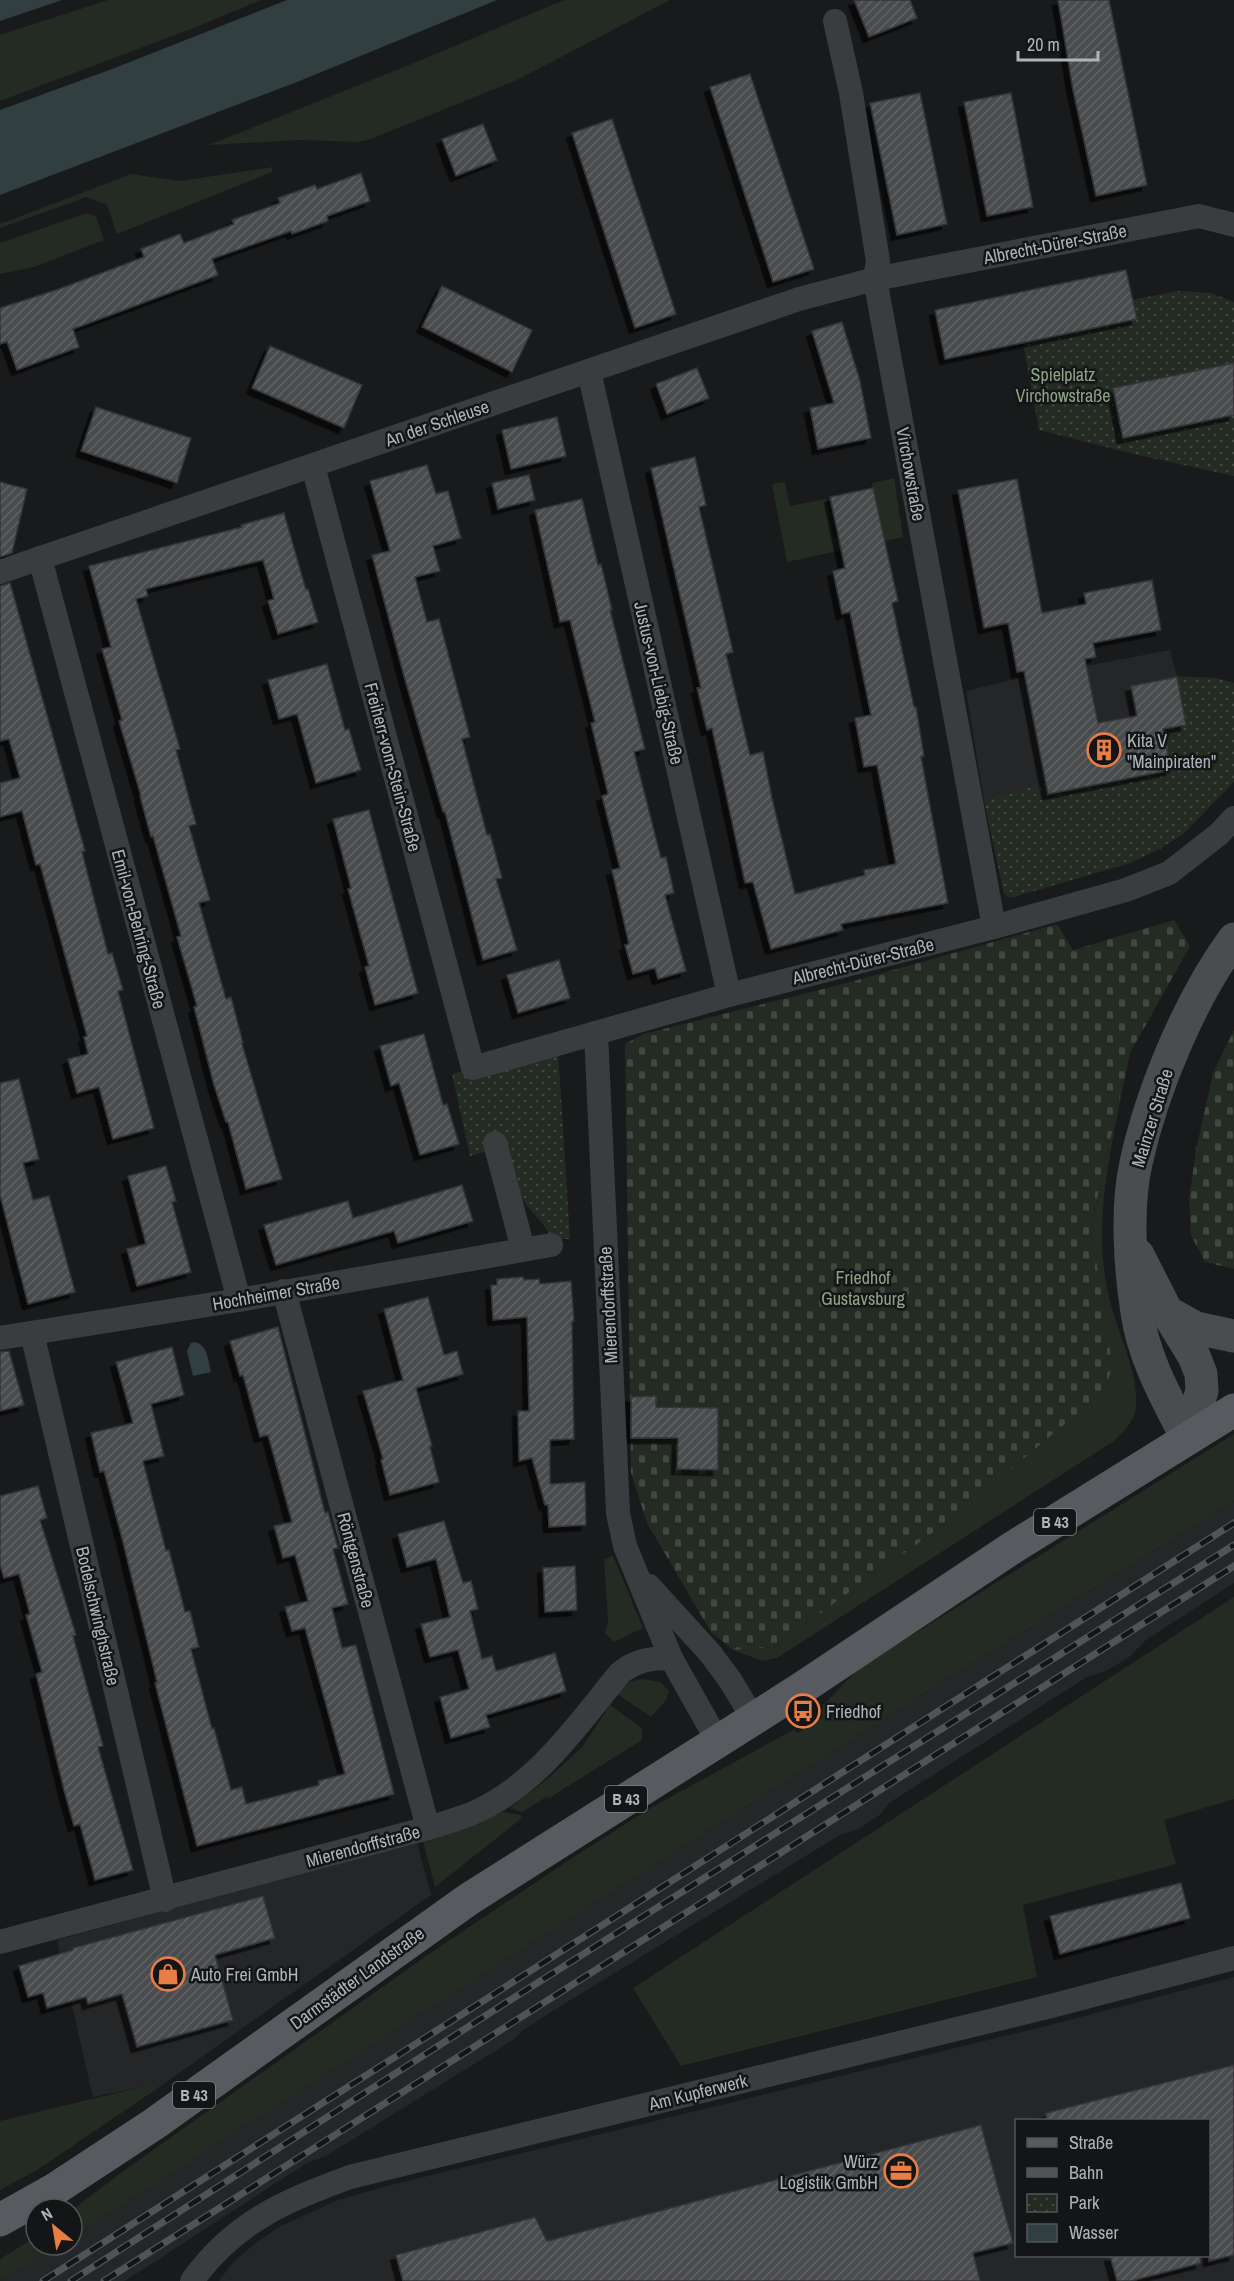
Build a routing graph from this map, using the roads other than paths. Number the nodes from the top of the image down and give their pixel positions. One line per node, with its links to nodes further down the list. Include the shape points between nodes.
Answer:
1 (835, 21): 3 (street, Virchowstraße, via 851,93 878,261)
2 (1234, 225): 3 (street, Albrecht-Dürer-Straße, via 1199,216)
3 (875, 279): 4 (street, An der Schleuse, via 799,298); 9 (street, Virchowstraße)
4 (589, 371): 5 (street, An der Schleuse); 11 (street, Justus-von-Liebig-Straße)
5 (313, 466): 6 (street, An der Schleuse); 13 (street, Freiherr-vom-Stein-Straße)
6 (40, 558): 7 (street, An der Schleuse); 18 (street, Emil-von-Behring-Straße)
7 (0, 572)
8 (1234, 818): 9 (street, Albrecht-Dürer-Straße, via 1160,878)
9 (994, 927): 11 (street, Albrecht-Dürer-Straße)
10 (1229, 946): 19 (main road, Mainzer Straße, via 1176,1041 1136,1164 1131,1241)
11 (729, 994): 12 (street, Albrecht-Dürer-Straße)
12 (596, 1032): 13 (street, Albrecht-Dürer-Straße); 25 (street, Mierendorffstraße, via 618,1513)
13 (473, 1068)
14 (495, 1143): 16 (street)
15 (551, 1245): 16 (street, Hochheimer Straße)
16 (523, 1249): 17 (street, Hochheimer Straße)
17 (284, 1292): 18 (street, Hochheimer Straße); 29 (street, Röntgenstraße)
18 (239, 1300): 20 (street, Hochheimer Straße)
19 (1152, 1313): 21 (main road); 24 (main road, via 1158,1381)
20 (32, 1333): 22 (street, Hochheimer Straße); 30 (street, Bodelschwinghstraße)
21 (1234, 1336)
22 (0, 1338)
23 (1234, 1410): 24 (main road, B 43)
24 (1187, 1438): 27 (main road, B 43)
25 (638, 1575): 26 (street, Mierendorffstraße); 27 (street, Mierendorffstraße, via 710,1653)
26 (671, 1658): 28 (street, Mierendorffstraße); 29 (street, Mierendorffstraße, via 646,1659 629,1666 558,1749 514,1788 472,1813)
27 (753, 1718): 28 (main road, B 43)
28 (717, 1740): 33 (main road, Darmstädter Landstraße / B 43, via 445,1915 154,2124)
29 (428, 1828): 30 (street, Mierendorffstraße)
30 (165, 1899): 31 (street, Mierendorffstraße)
31 (0, 1942)
32 (1234, 1958): 34 (street, Am Kupferwerk, via 350,2177 263,2214 229,2238)
33 (0, 2220)
34 (192, 2281)

